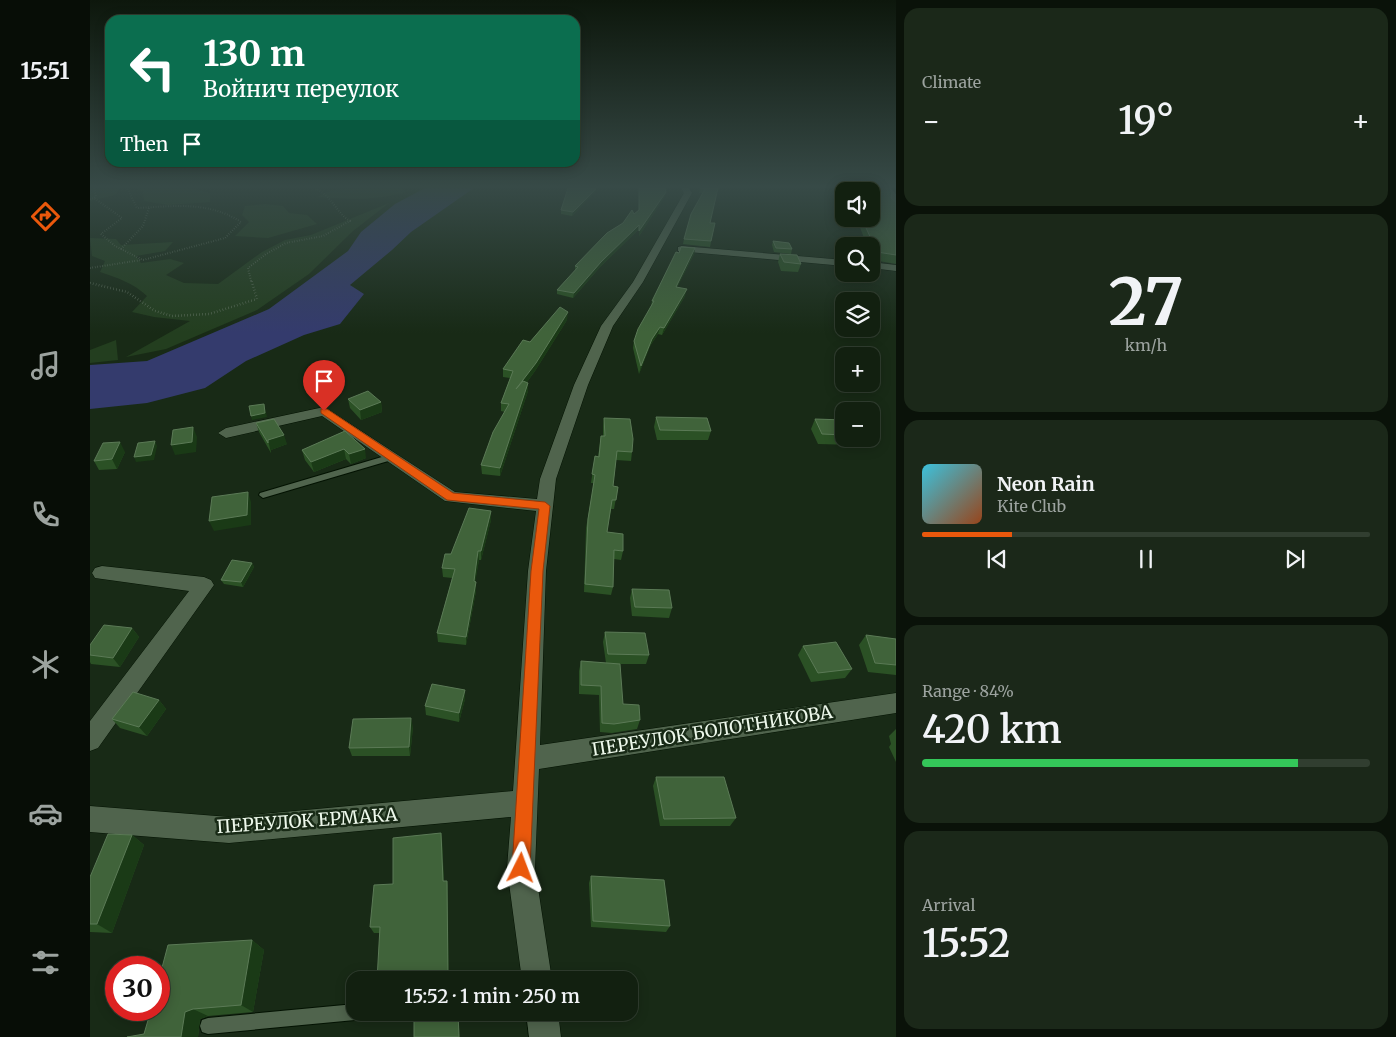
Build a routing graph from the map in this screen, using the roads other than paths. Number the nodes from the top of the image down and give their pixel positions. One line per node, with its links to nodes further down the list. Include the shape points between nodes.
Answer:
1 (664, 236): 9 (street, via 638,282 607,326 584,377 548,479)
2 (682, 249): 3 (street)
3 (835, 262)
4 (880, 266): 5 (street)
5 (896, 268)
6 (226, 433): 7 (street, via 324,411)
7 (392, 457): 8 (lane); 9 (street, via 450,497)
8 (263, 495)
9 (545, 506): 13 (street, via 537,571)
10 (102, 573): 12 (street, via 204,585)
11 (896, 703): 13 (street, ПЕРЕУЛОК БОЛОТНИКОВА)
12 (90, 740)
13 (527, 759): 14 (street)
14 (525, 803): 15 (street, ПЕРЕУЛОК ЕРМАКА, via 229,830); 16 (street, via 521,868)
15 (90, 819)
16 (536, 971)
17 (346, 1013): 19 (lane)
18 (543, 1021): 20 (street)
19 (208, 1026)
20 (546, 1037)

